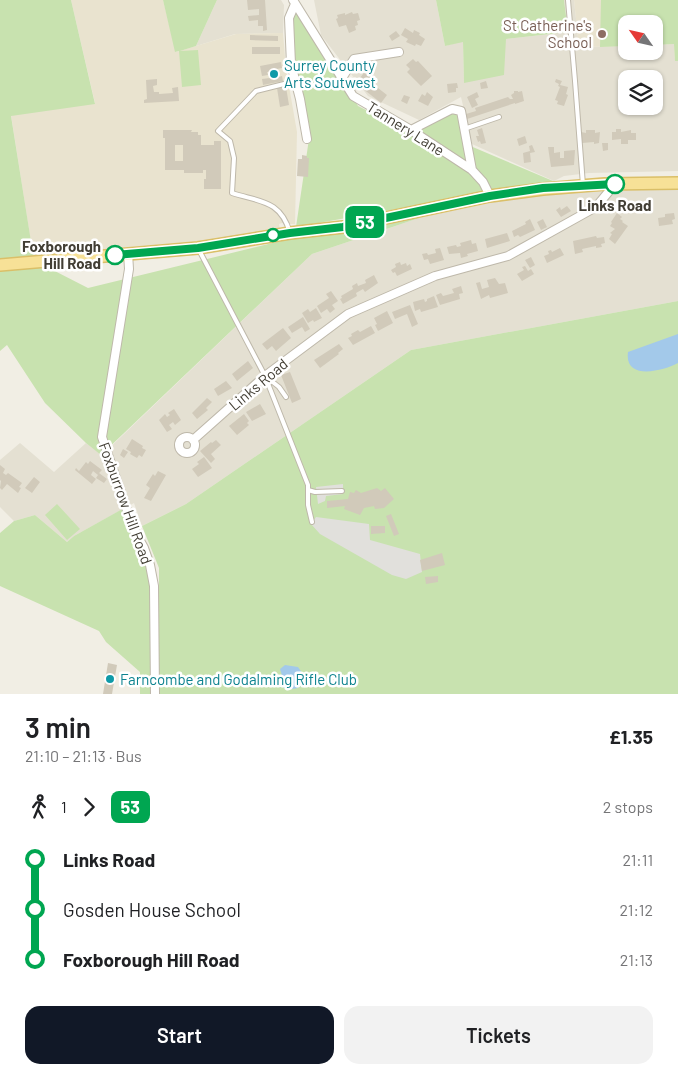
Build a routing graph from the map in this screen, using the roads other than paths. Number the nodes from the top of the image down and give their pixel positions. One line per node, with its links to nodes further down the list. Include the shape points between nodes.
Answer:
1 (568, 0): 13 (lane)
2 (294, 2): 4 (street, Tannery Lane); 5 (street, Tannery Lane, via 289,18)
3 (399, 52): 4 (street, via 354,59)
4 (342, 78): 8 (street, Tannery Lane, via 353,96)
5 (296, 81): 9 (street, Tannery Lane); 15 (lane, via 256,91 218,131 230,141 234,158 232,193 274,205 288,223)
6 (498, 117): 7 (lane)
7 (464, 129): 8 (street, via 461,111 452,109); 10 (street)
8 (411, 130): 10 (street, Tannery Lane)
9 (308, 139)
10 (472, 170): 14 (street, Tannery Lane)
11 (678, 183): 12 (main road)
12 (615, 184): 13 (main road); 19 (street, Links Road, via 596,207 508,256 435,276 348,314)
13 (583, 185): 14 (main road)
14 (490, 196): 15 (main road, via 343,227)
15 (290, 233): 16 (main road)
16 (198, 248): 17 (main road); 19 (lane)
17 (128, 253): 18 (main road); 25 (street, Foxburrow Hill Road, via 129,270 102,437 133,528 150,565 155,595)
18 (0, 264)
19 (265, 376): 20 (lane); 21 (street, Links Road); 22 (lane)
20 (286, 397)
21 (193, 440)
22 (308, 490): 23 (lane); 24 (lane)
23 (342, 491)
24 (312, 522)
25 (155, 694)

